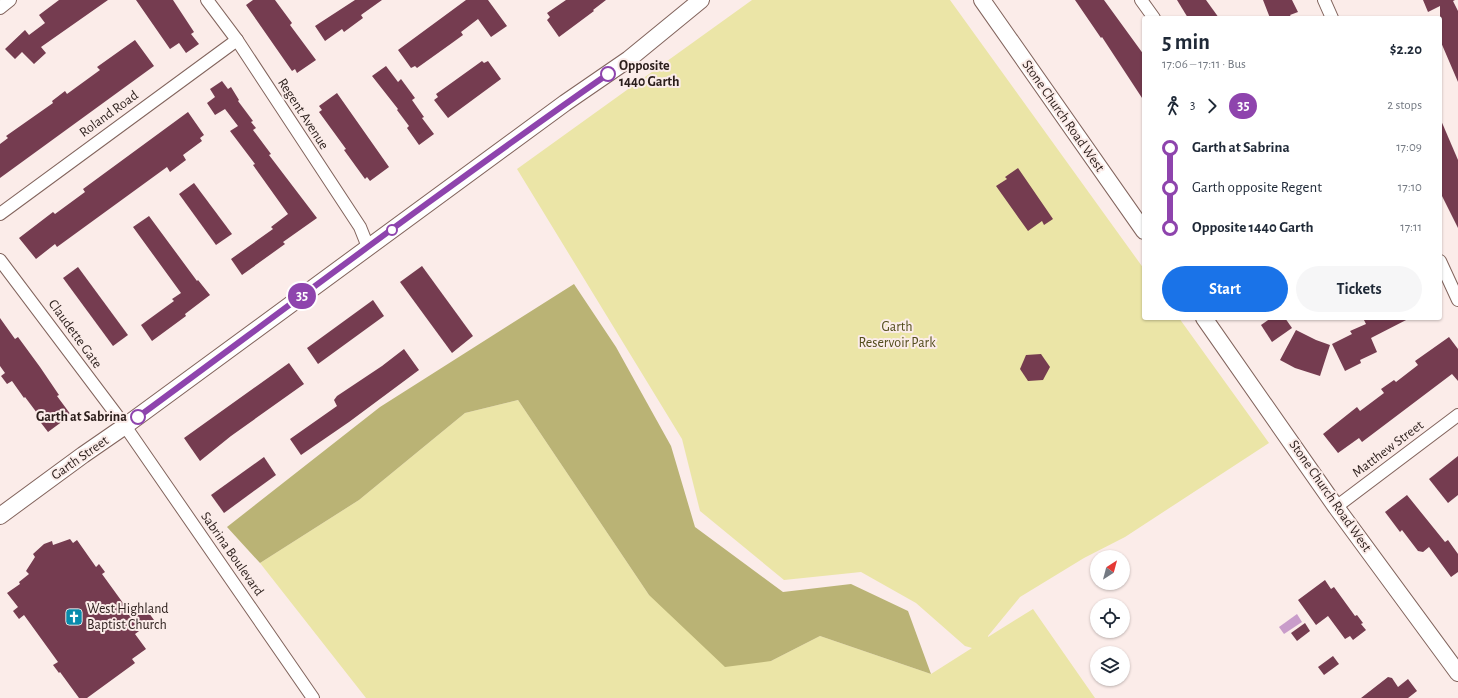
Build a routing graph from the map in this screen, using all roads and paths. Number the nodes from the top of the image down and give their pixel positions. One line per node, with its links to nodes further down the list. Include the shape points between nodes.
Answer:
1 (10, 0): 7 (street)
2 (207, 0): 10 (street, Regent Avenue)
3 (701, 0): 13 (main road, Garth Street, via 619,66)
4 (982, 0): 12 (main road, Stone Church Road West)
5 (1141, 0): 8 (street)
6 (1324, 0): 9 (street)
7 (0, 8)
8 (1153, 16)
9 (1331, 16)
10 (236, 40): 11 (street, Roland Road); 13 (street, Regent Avenue, via 360,227)
11 (0, 214)
12 (1142, 228)
13 (368, 247): 19 (main road, Garth Street)
14 (0, 260): 19 (street, Claudette Gate)
15 (1442, 265): 16 (street)
16 (1458, 300)
17 (1205, 320): 20 (main road, Stone Church Road West)
18 (1458, 415): 20 (street, Matthew Street)
19 (125, 426): 21 (main road, Garth Street); 23 (street, Sabrina Boulevard)
20 (1336, 507): 22 (main road, Stone Church Road West)
21 (0, 516)
22 (1458, 673)
23 (313, 698)

